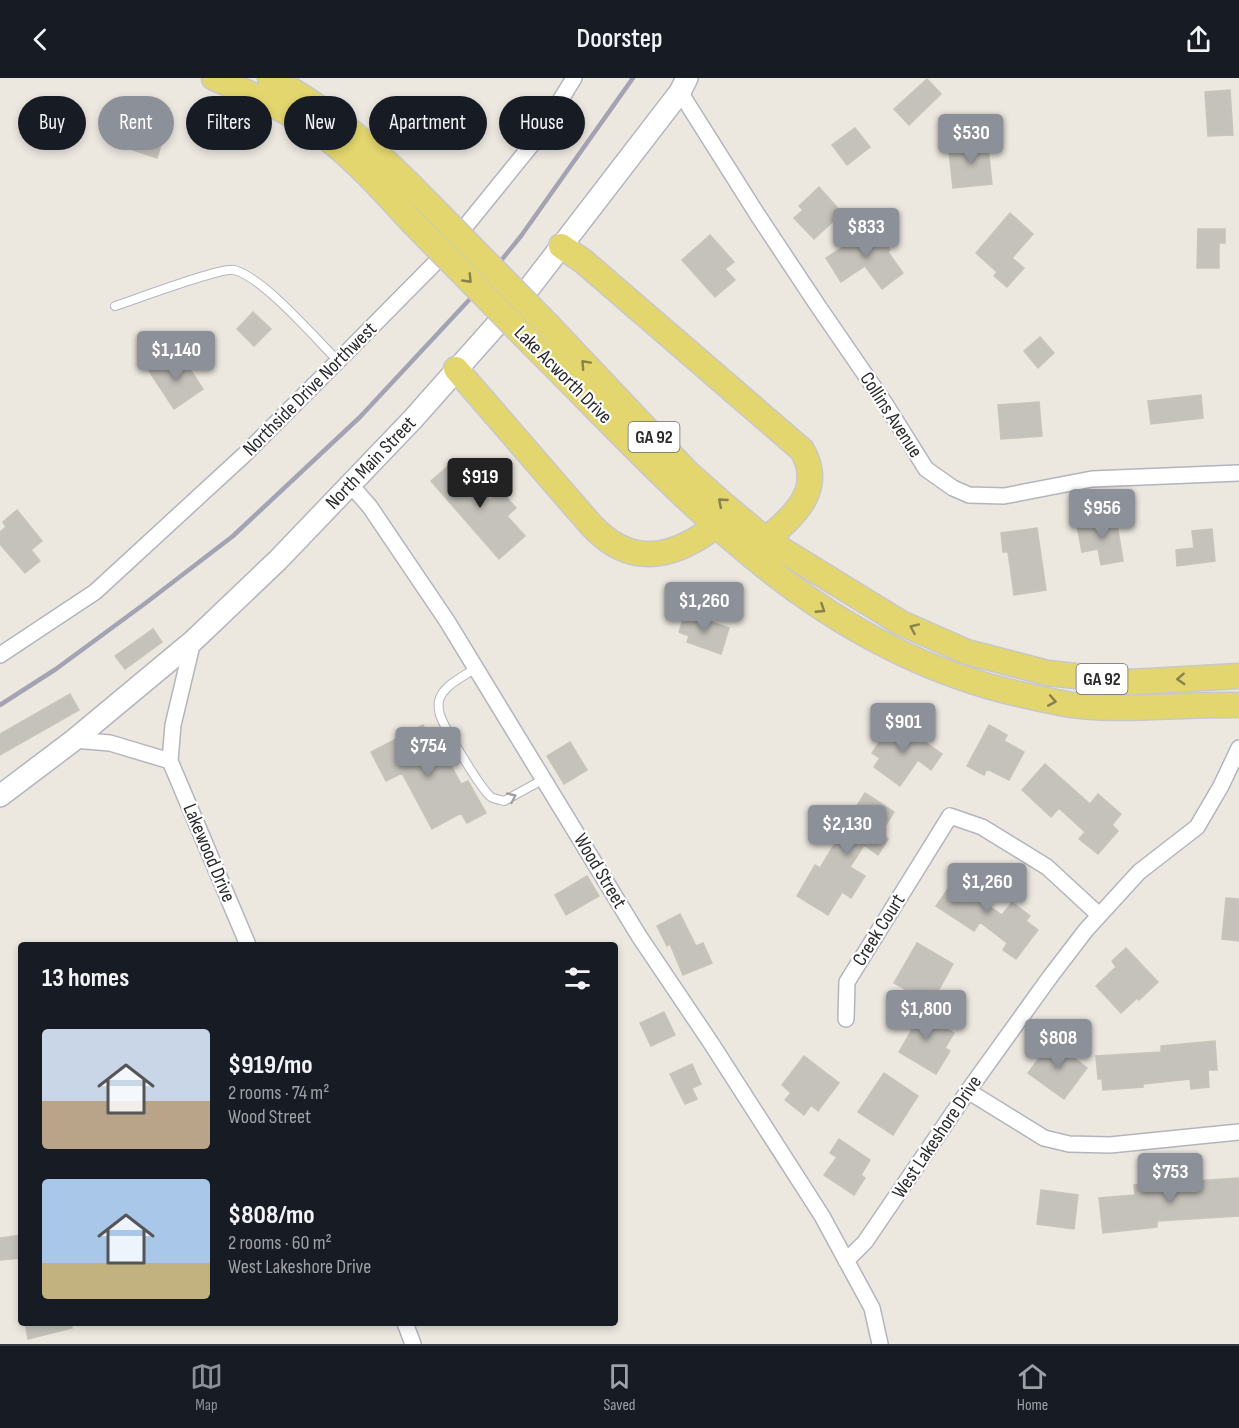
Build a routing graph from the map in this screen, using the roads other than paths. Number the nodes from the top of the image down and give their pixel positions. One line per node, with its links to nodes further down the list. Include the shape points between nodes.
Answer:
1 (214, 78): 11 (main road, Lake Acworth Drive / GA 92, one-way to 11, bridge, via 279,109 348,156)
2 (270, 78): 12 (main road, Lake Acworth Drive / GA 92, one-way to 2, bridge, via 686,471 396,169 327,112)
3 (574, 78): 7 (street, Northside Drive Northwest, via 537,138 446,250)
4 (684, 85): 5 (main road, North Main Street); 9 (street, Collins Avenue, via 758,214 926,469 953,488 969,495 1004,496 1092,479)
5 (561, 246): 8 (main road, North Main Street); 12 (main road, via 802,450 810,468 809,489 792,517)
6 (115, 306): 7 (lane, via 233,270 260,283)
7 (338, 361): 14 (street, Northside Drive Northwest, via 244,455 95,592)
8 (456, 369): 10 (main road, North Main Street, via 414,419); 11 (main road, via 607,541 644,555 661,554 676,550)
9 (1239, 473)
10 (350, 484): 13 (main road, North Main Street); 15 (street, Wood Street, via 370,507)
11 (716, 526): 17 (main road, Lake Acworth Drive / GA 92, one-way to 17, via 773,575 833,617 955,676 995,689 1080,706)
12 (766, 540): 16 (main road, Lake Acworth Drive / GA 92, one-way to 12, via 1131,682 1048,673 967,652 901,623)
13 (193, 641): 18 (main road, North Main Street); 20 (street, Lakewood Drive, via 173,725)
14 (0, 655)
15 (476, 668): 21 (street, Wood Street); 21 (lane, one-way to 21, via 456,680 438,702 439,714 459,750 492,798 504,801)
16 (1239, 676)
17 (1239, 705)
18 (74, 740): 20 (street, via 111,743); 22 (main road, North Main Street)
19 (1239, 748): 23 (street, West Lakeshore Drive, via 1197,827 1139,872)
20 (170, 761): 24 (street, Lakewood Drive)
21 (544, 779): 28 (street, Wood Street, via 639,936 822,1216)
22 (0, 796)
23 (1099, 915): 25 (street, Creek Court, via 1047,867 982,827 950,816 847,982); 26 (street, West Lakeshore Drive)
24 (247, 942)
25 (846, 1019)
26 (968, 1091): 27 (street, via 1044,1138 1069,1144 1110,1145); 28 (street, West Lakeshore Drive, via 865,1242)
27 (1239, 1132)
28 (846, 1261): 31 (street, via 872,1308)
29 (406, 1326): 30 (street)
30 (413, 1344)
31 (880, 1344)

